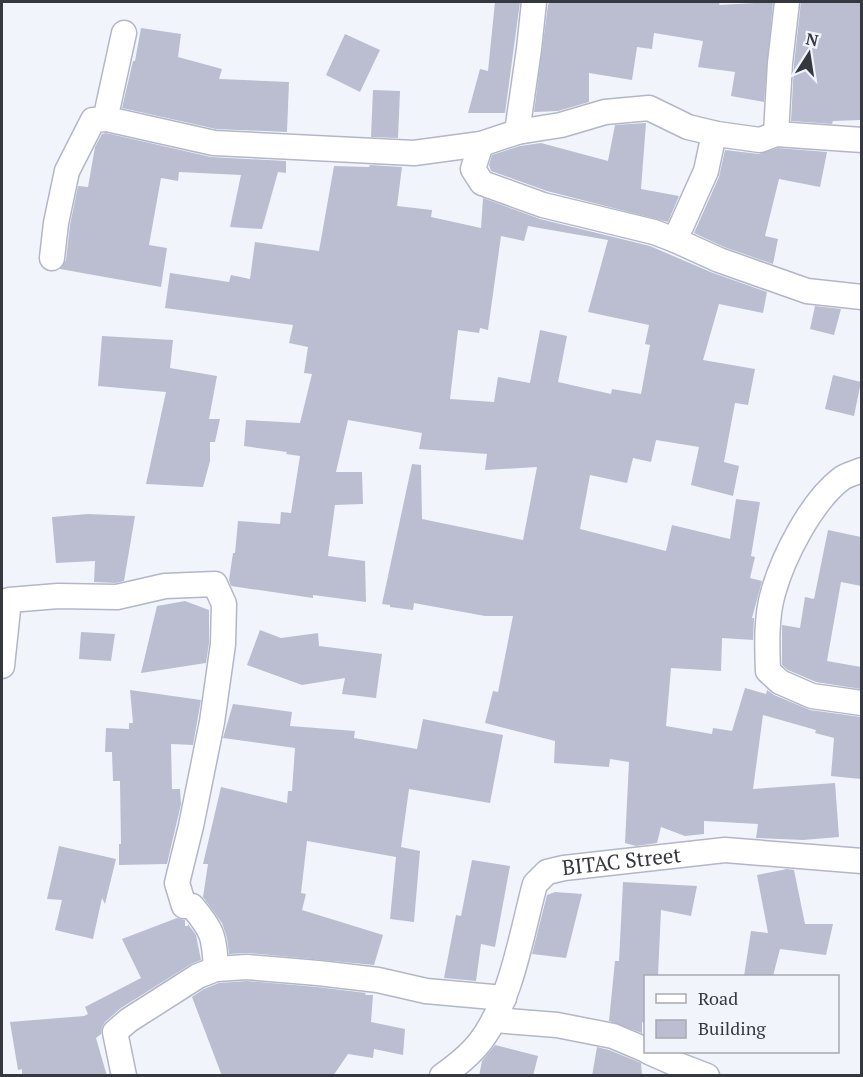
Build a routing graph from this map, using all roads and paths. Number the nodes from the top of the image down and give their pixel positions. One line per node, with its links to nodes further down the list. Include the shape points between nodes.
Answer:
1 (534, 2): 5 (street)
2 (787, 2): 7 (street)
3 (124, 33): 4 (street)
4 (107, 119): 9 (street, via 213,143 414,153); 11 (street, via 93,120 67,171)
5 (517, 132): 6 (street, via 606,112 649,108 688,127); 9 (street)
6 (717, 134): 7 (street, via 760,140); 10 (street, via 706,171)
7 (776, 134): 8 (street)
8 (861, 140)
9 (481, 144): 10 (street, via 474,169 482,183 543,205)
10 (675, 240): 12 (street, via 807,291)
11 (52, 258)
12 (861, 297)
13 (861, 470): 15 (street, via 842,478 816,504 792,547 773,594 767,640 768,671 780,682 812,696)
14 (2, 666): 17 (street, via 9,600 117,597 165,586 215,584 224,604 223,644 212,722 177,883 184,906 192,906 214,938)
15 (861, 703)
16 (861, 861): 18 (street, BITAC Street, via 725,850 547,872 535,884)
17 (216, 969): 18 (street, via 247,967 318,973 426,991); 22 (street, via 198,976 115,1032)
18 (504, 998): 19 (street, BITAC Street)
19 (494, 1020): 20 (street, via 557,1025 613,1036); 23 (street, BITAC Street, via 480,1043)
20 (644, 1050)
21 (651, 1053): 24 (street)
22 (124, 1076)
23 (442, 1076)
24 (707, 1076)

